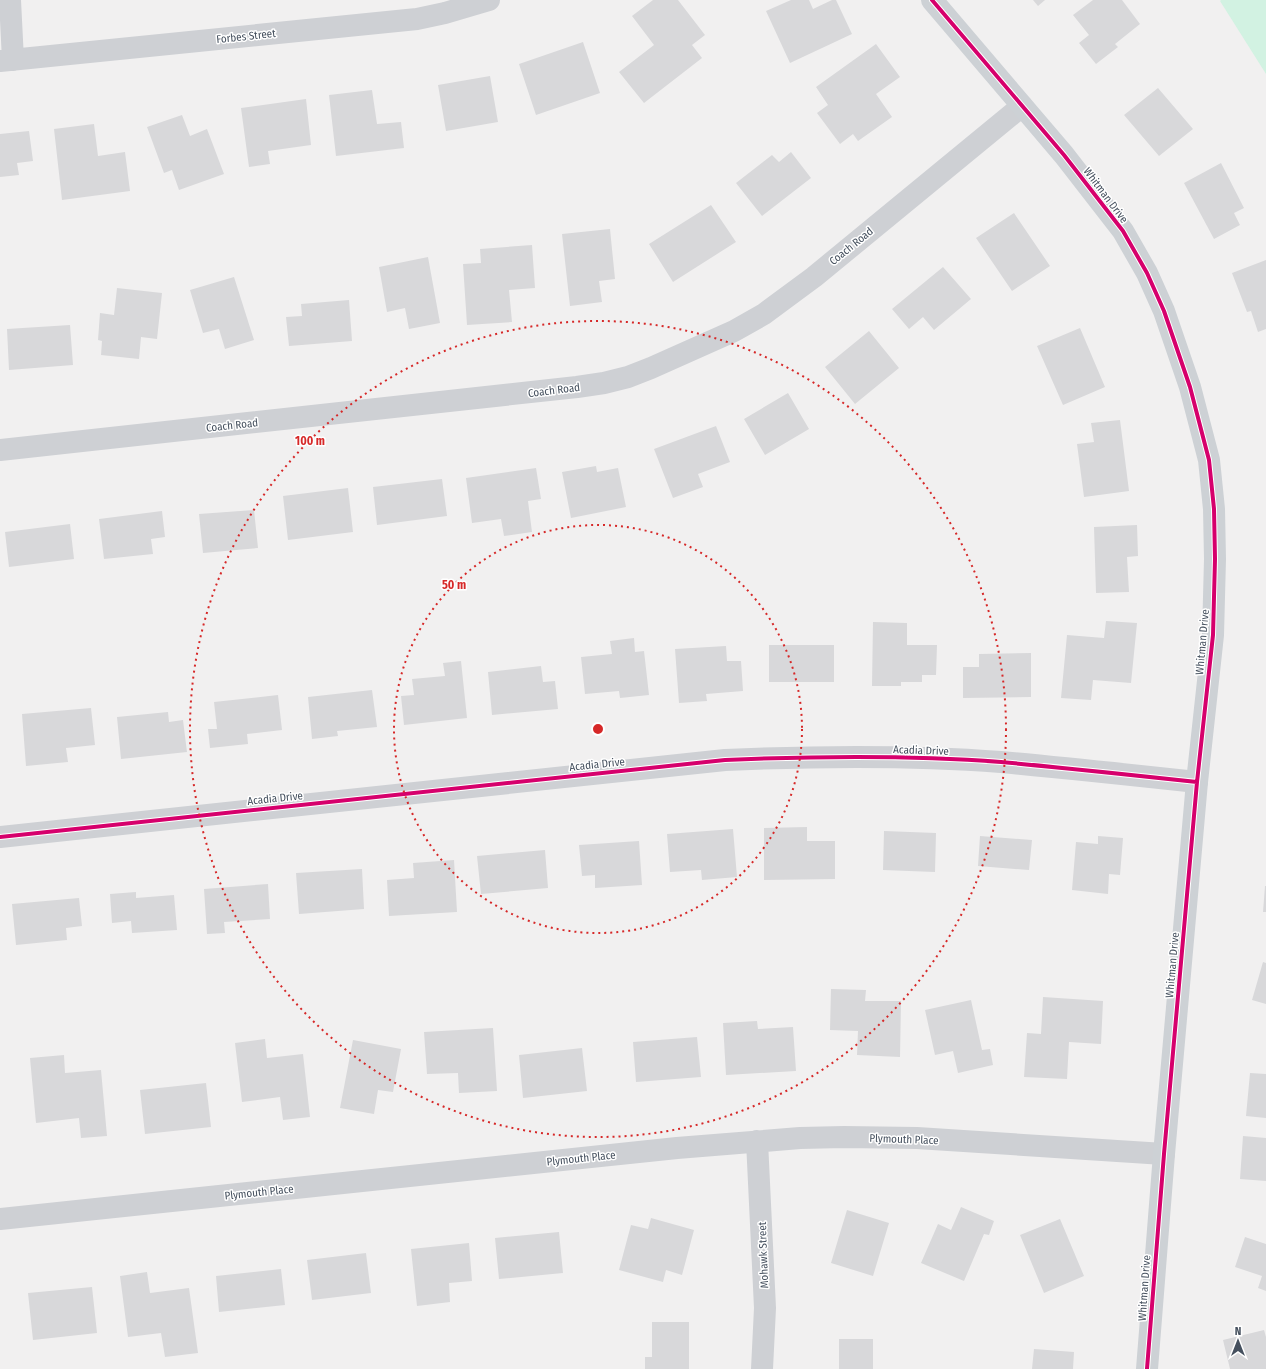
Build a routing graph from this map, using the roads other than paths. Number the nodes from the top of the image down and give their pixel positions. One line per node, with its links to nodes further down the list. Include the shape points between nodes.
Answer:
1 (10, 0): 4 (street)
2 (489, 0): 4 (street, Forbes Street, via 417,19)
3 (932, 0): 5 (street, Whitman Drive)
4 (7, 61)
5 (1022, 106): 6 (street, Coach Road, via 814,277 764,314 734,331 628,377 577,387); 7 (street, Whitman Drive, via 1123,231 1164,311 1179,350 1201,424 1209,460 1214,509 1215,593)
6 (0, 450)
7 (1197, 782): 8 (street, Acadia Drive, via 1001,762 789,757 667,765); 10 (street, Whitman Drive)
8 (0, 837)
9 (757, 1141): 10 (street, Plymouth Place, via 844,1137 917,1138); 11 (street, Plymouth Place); 12 (street, Mohawk Street, via 765,1308)
10 (1164, 1154): 13 (street, Whitman Drive)
11 (0, 1219)
12 (762, 1369)
13 (1147, 1369)

